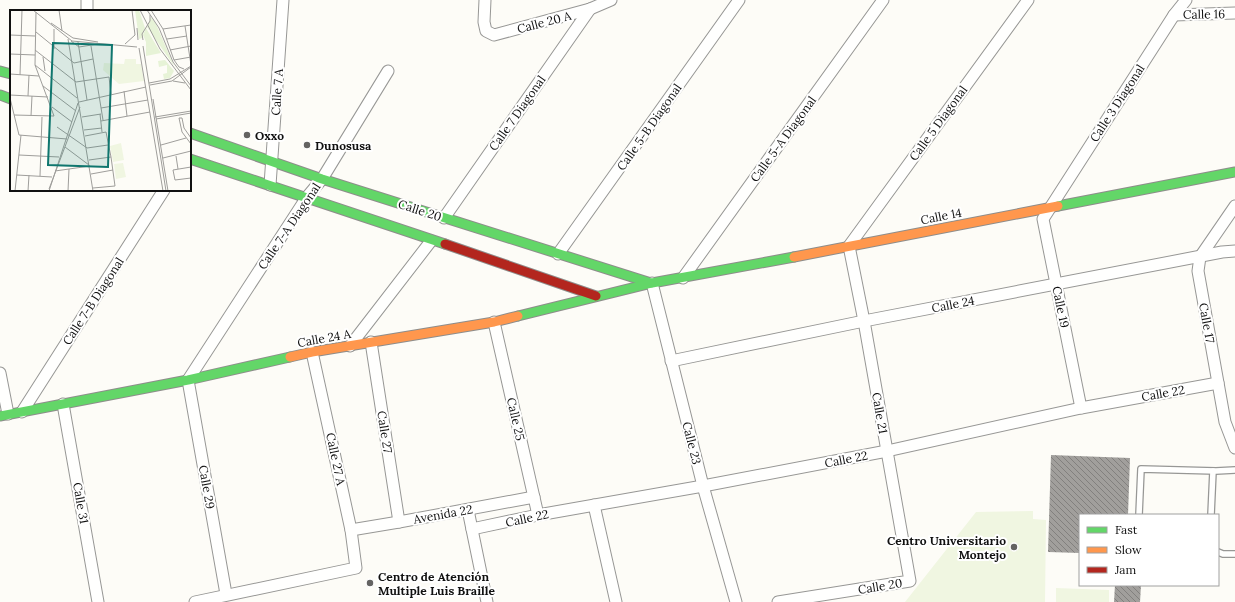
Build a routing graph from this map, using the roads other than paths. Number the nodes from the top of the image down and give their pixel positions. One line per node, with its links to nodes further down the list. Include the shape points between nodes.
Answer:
1 (88, 0): 10 (street)
2 (283, 0): 20 (street, Calle 7 A)
3 (485, 0): 9 (street, Calle 20 A, via 486,31 494,35)
4 (611, 0): 9 (street, Calle 20 A)
5 (739, 0): 32 (street, Calle 5-B Diagonal)
6 (883, 0): 34 (street, Calle 5-A Diagonal)
7 (1028, 0): 30 (street, Calle 5 Diagonal)
8 (1186, 0): 12 (street, Calle 3 Diagonal)
9 (590, 9): 28 (street, Calle 7 Diagonal)
10 (87, 10)
11 (1235, 13): 12 (street, Calle 16)
12 (1174, 15): 27 (street, Calle 3 Diagonal)
13 (0, 71): 15 (street)
14 (388, 71): 22 (street, Calle 7-A Diagonal)
15 (10, 74)
16 (0, 95): 17 (street)
17 (10, 99)
18 (191, 134): 20 (street, Calle 20)
19 (191, 159): 23 (street, Calle 20)
20 (273, 161): 22 (street, Calle 20); 23 (street, Calle 7 A)
21 (1235, 172): 27 (street, Calle 14)
22 (322, 178): 25 (street, Calle 7-A Diagonal); 28 (street, Calle 20)
23 (270, 185): 25 (street, Calle 20)
24 (163, 191): 49 (street, Calle 7-B Diagonal)
25 (307, 197): 29 (street, Calle 20); 45 (street, Calle 7-A Diagonal)
26 (1235, 206): 33 (street)
27 (1050, 207): 30 (street, Calle 14); 36 (street, Calle 19, via 1043,219)
28 (444, 218): 32 (street, Calle 20)
29 (431, 241): 37 (street, Calle 20); 41 (street)
30 (849, 246): 34 (street, Calle 14); 38 (street, Calle 21)
31 (1235, 252): 33 (street, Calle 24)
32 (558, 254): 35 (street, Calle 20)
33 (1200, 257): 36 (street, Calle 24); 46 (street, Calle 17, via 1198,270)
34 (683, 278): 35 (street, Calle 14)
35 (652, 283): 37 (street, Calle 24 A); 43 (street, Calle 23)
36 (1056, 284): 38 (street, Calle 24); 48 (street, Calle 19)
37 (596, 296): 39 (street, Calle 24 A)
38 (864, 321): 43 (street, Calle 24); 52 (street, Calle 21)
39 (494, 322): 40 (street, Calle 24 A); 56 (street, Calle 25)
40 (371, 342): 41 (street, Calle 24 A); 62 (street, Calle 27)
41 (350, 346): 42 (street, Calle 24 A)
42 (312, 352): 45 (street, Calle 24 A); 64 (street, Calle 27 A)
43 (671, 361): 55 (street, Calle 23)
44 (0, 373): 50 (street)
45 (188, 380): 47 (street, Calle 24 A); 68 (street, Calle 29)
46 (1218, 383): 48 (street, Calle 22); 51 (street, Calle 17, via 1225,422)
47 (63, 404): 49 (street, Calle 24 A); 69 (street, Calle 31)
48 (1081, 408): 52 (street, Calle 22)
49 (22, 412): 50 (street, Calle 24 A)
50 (4, 415)
51 (1235, 448)
52 (887, 451): 55 (street, Calle 22); 67 (street, Calle 21)
53 (1235, 470): 54 (lane)
54 (1214, 471): 59 (lane, via 1141,469); 60 (lane)
55 (703, 486): 57 (street, Calle 22); 73 (street, Calle 23)
56 (534, 497): 58 (street, Avenida 22); 61 (street, Calle 25)
57 (594, 505): 61 (street, Calle 22); 72 (street)
58 (468, 510): 62 (street, Avenida 22); 63 (street)
59 (1139, 514)
60 (1211, 514)
61 (538, 515): 63 (street, Calle 22)
62 (399, 522): 64 (street, Avenida 22)
63 (472, 529): 71 (street)
64 (351, 530): 68 (street, Calle 27 A, via 356,568)
65 (1219, 552): 66 (lane)
66 (1235, 554)
67 (910, 581): 74 (street, Calle 20)
68 (226, 594): 70 (street)
69 (98, 602)
70 (195, 602)
71 (487, 602)
72 (616, 602)
73 (736, 602)
74 (778, 602)

